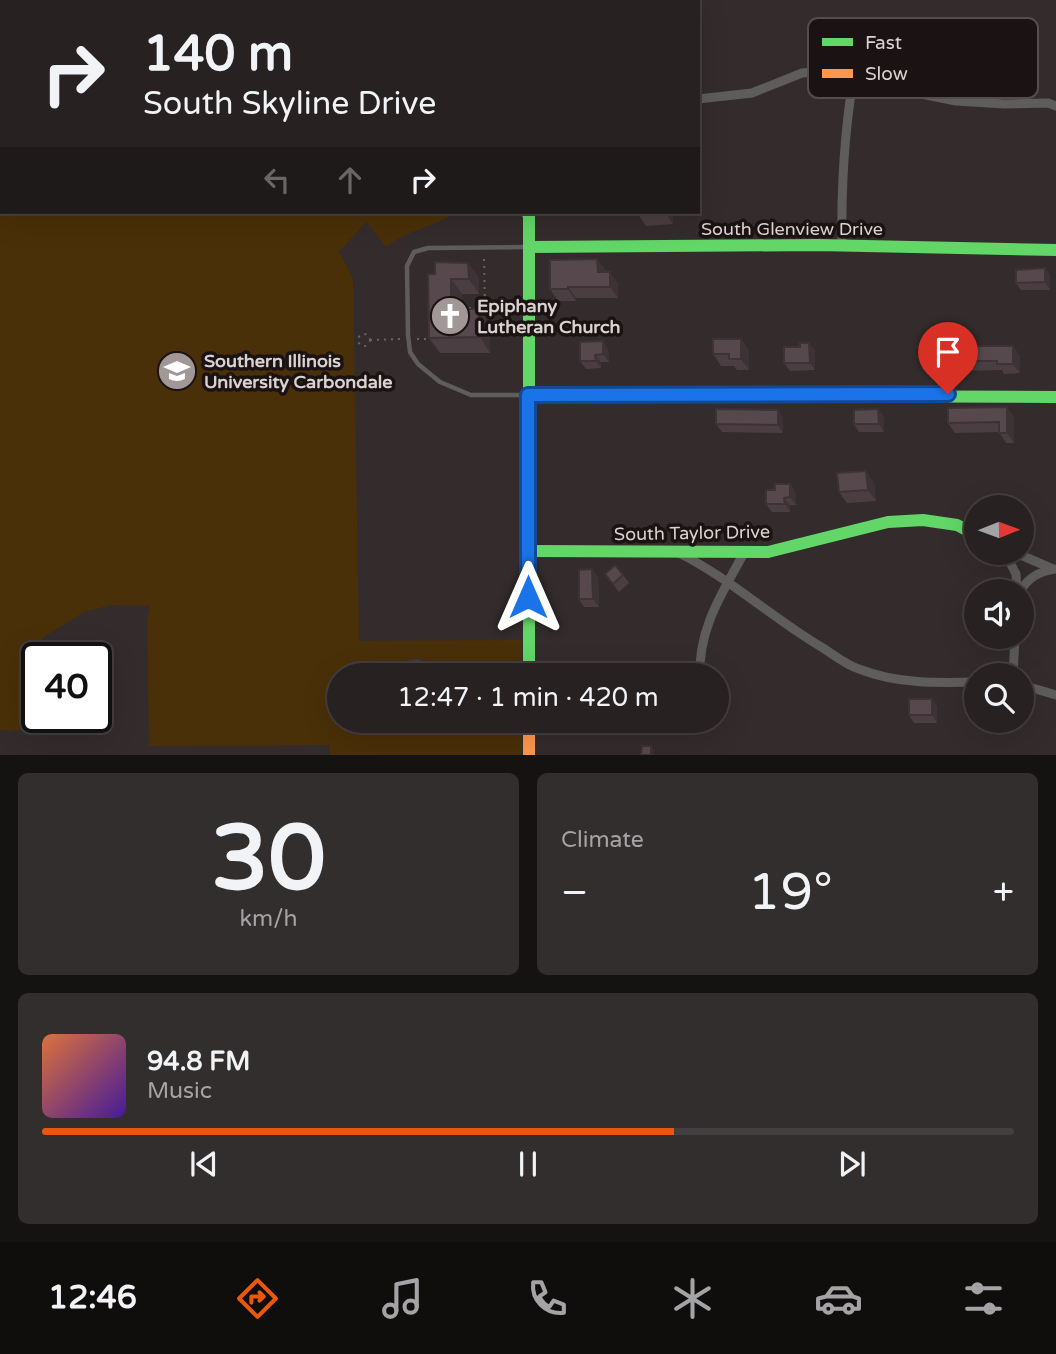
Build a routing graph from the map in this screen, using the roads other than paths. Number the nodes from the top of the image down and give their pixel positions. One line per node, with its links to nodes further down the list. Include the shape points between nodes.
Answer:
1 (808, 72): 4 (street, via 752,93)
2 (849, 98): 7 (street, via 844,132)
3 (941, 98): 5 (street)
4 (700, 99)
5 (1056, 106)
6 (529, 214): 8 (street)
7 (842, 245): 8 (street, South Glenview Drive); 9 (street, South Glenview Drive)
8 (529, 247): 10 (street); 10 (lane, via 428,248 414,253 407,266 408,339 418,364 454,389 483,396)
9 (1056, 250)
10 (528, 395): 11 (street); 13 (street)
11 (1056, 397)
12 (964, 528): 14 (street, South Taylor Drive, via 923,520 888,522 768,552)
13 (528, 551): 15 (street, South Taylor Drive); 20 (street)
14 (745, 551): 15 (street, South Taylor Drive); 19 (street)
15 (677, 552): 19 (street)
16 (1034, 560): 17 (street)
17 (1055, 569): 18 (street)
18 (1030, 579)
19 (728, 582): 21 (street, via 704,634); 22 (street, via 796,633 859,669 905,681)
20 (528, 663)
21 (700, 663)
22 (964, 682)
23 (1034, 689): 24 (street)
24 (1056, 695)
25 (529, 733): 26 (street)
26 (529, 755)

